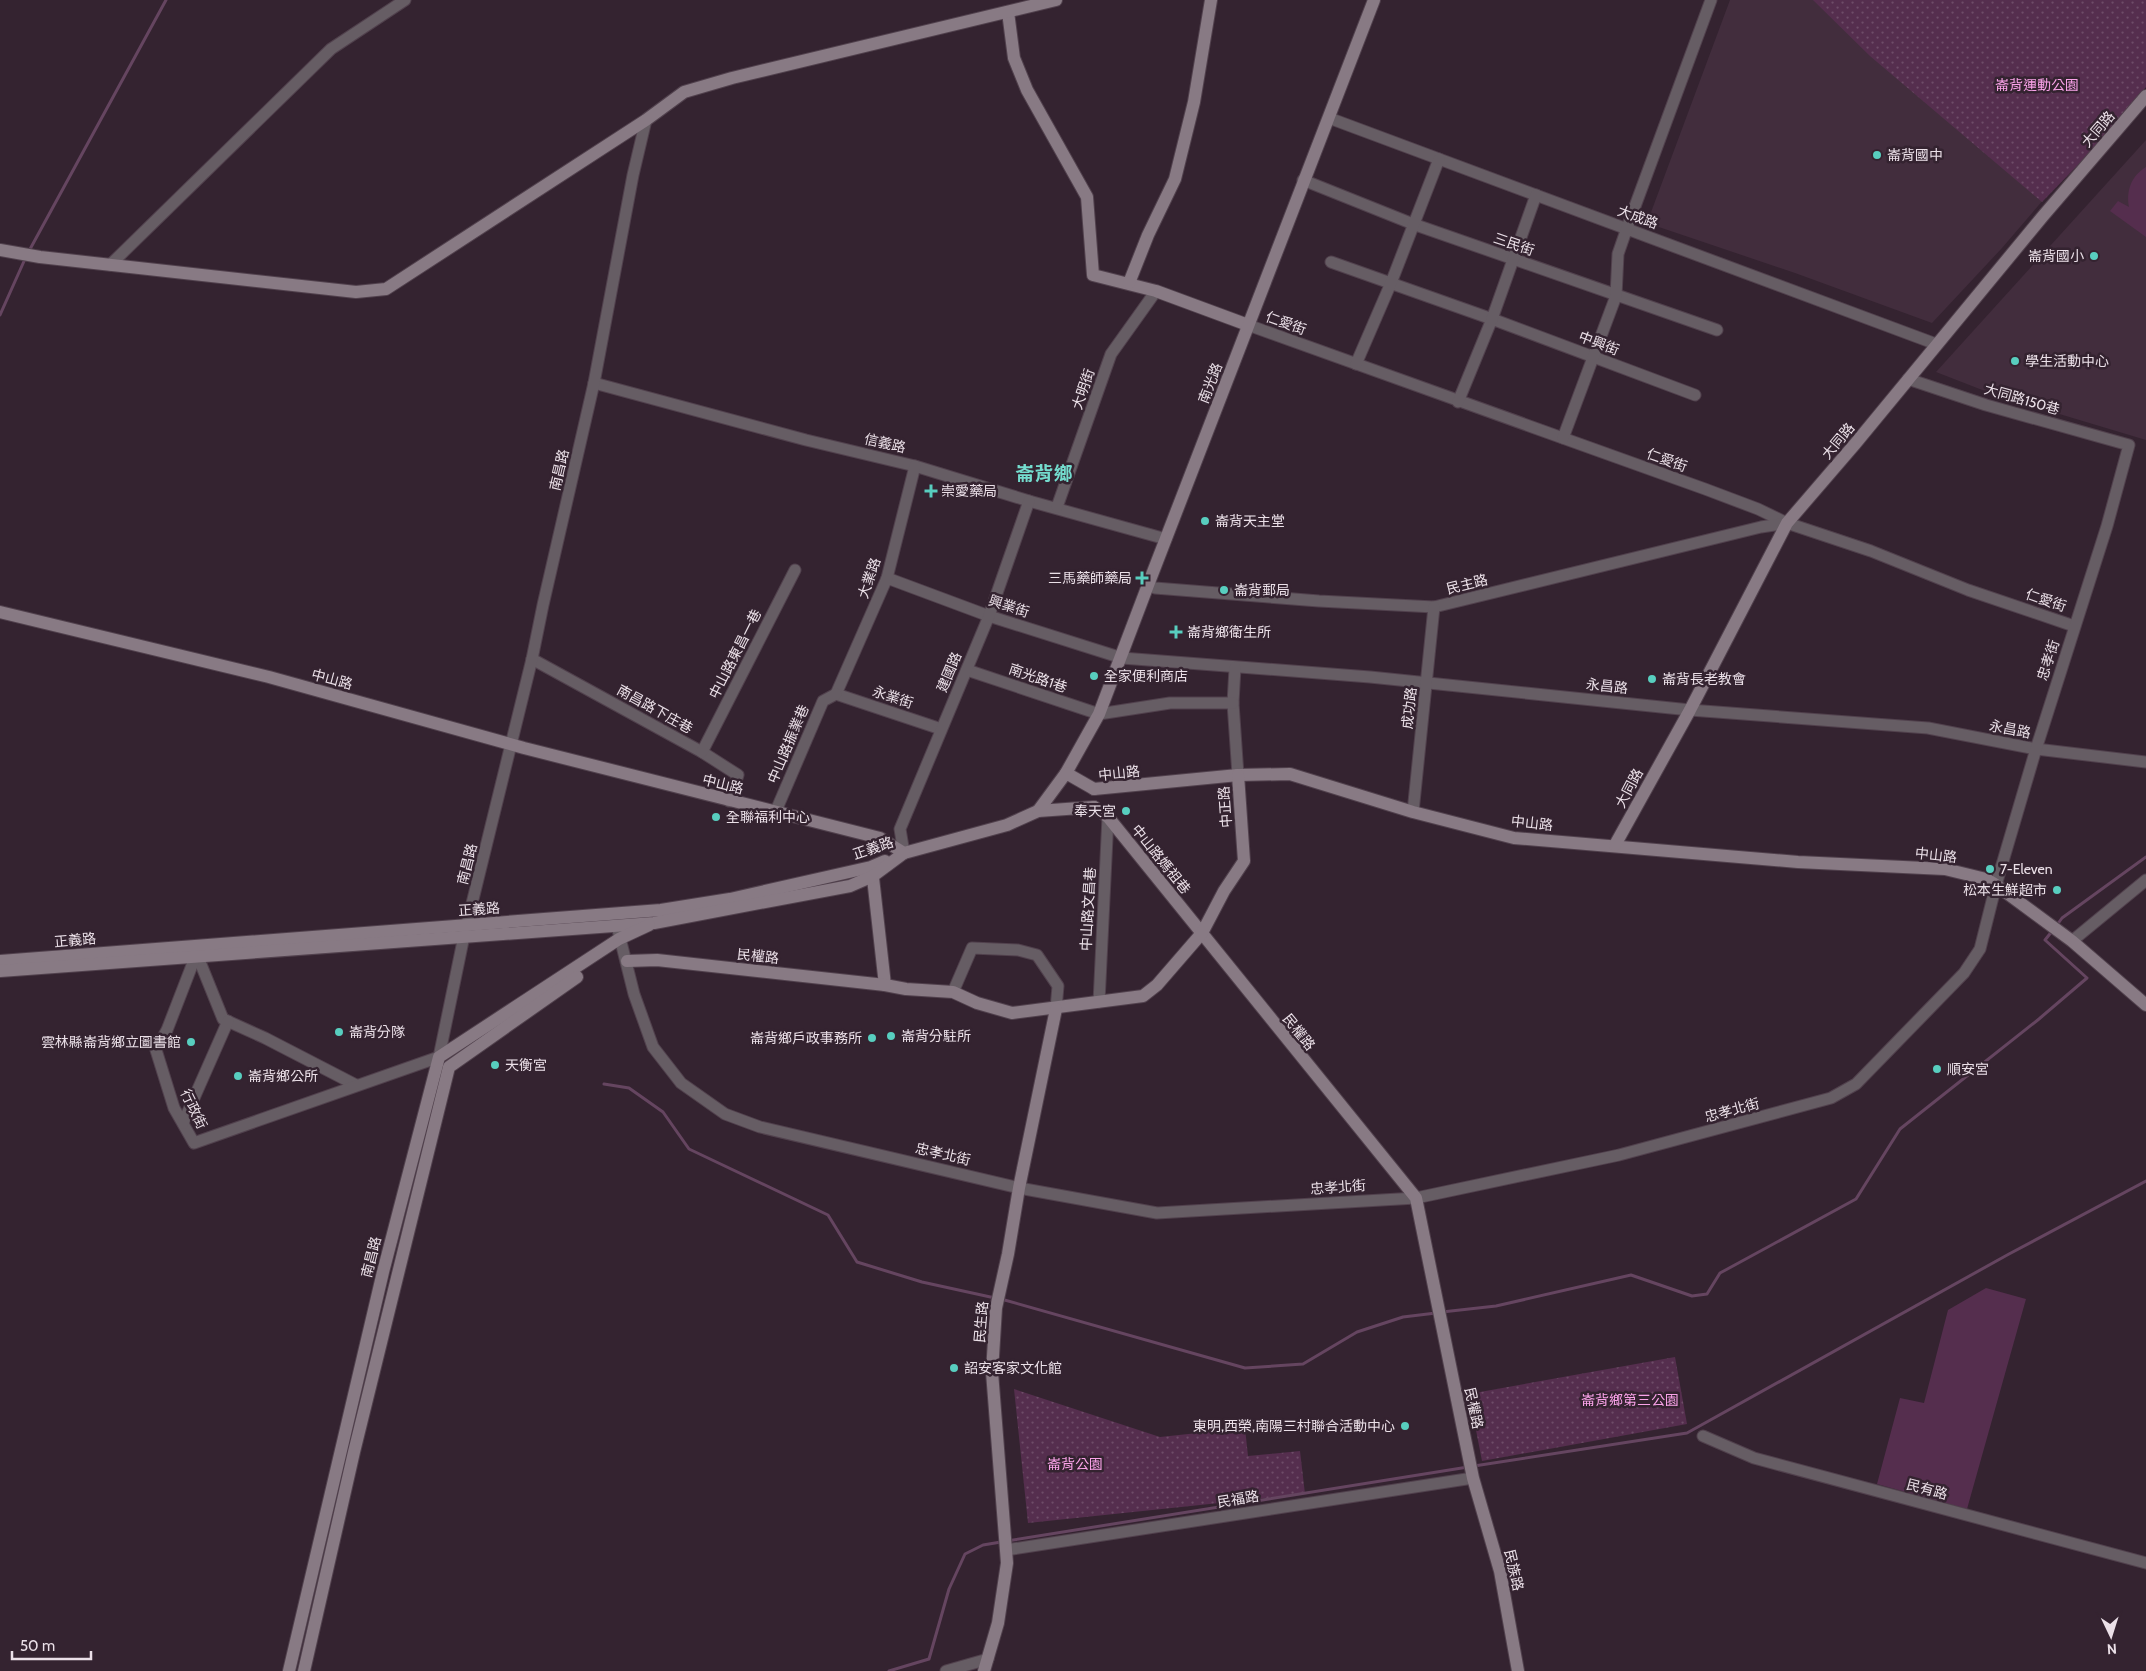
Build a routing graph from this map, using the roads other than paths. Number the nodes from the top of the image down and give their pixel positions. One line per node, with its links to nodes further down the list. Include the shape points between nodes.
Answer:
1 (404, 0): 18 (street, via 331,49)
2 (1056, 0): 6 (street)
3 (1211, 0): 19 (street, via 1194,102 1175,179)
4 (1374, 0): 8 (street, 南光路)
5 (1711, 0): 14 (street)
6 (1008, 12): 9 (street, via 710,84 684,92); 19 (street, via 1014,58 1027,90 1087,197 1092,275)
7 (2146, 96): 26 (street, 大同路)
8 (1329, 118): 10 (street, 大成路); 11 (street, 南光路)
9 (646, 120): 18 (street, via 386,289 356,292); 30 (street, 南昌路)
10 (1439, 159): 12 (street, 大成路); 13 (street)
11 (1304, 180): 13 (street, 三民街); 24 (street, 南光路)
12 (1536, 195): 14 (street, 大成路); 16 (street)
13 (1413, 224): 16 (street, 三民街); 20 (street)
14 (1627, 228): 22 (street, via 1618,254); 26 (street, 大成路)
15 (0, 250): 18 (street)
16 (1513, 260): 22 (street, 三民街); 23 (street)
17 (1331, 262): 20 (street)
18 (110, 265)
19 (1129, 283): 21 (street)
20 (1391, 283): 23 (street); 28 (street)
21 (1156, 291): 24 (street); 37 (street, 大明街, via 1112,354)
22 (1616, 296): 25 (street, 三民街); 27 (street)
23 (1492, 319): 27 (street, 中興街); 32 (street)
24 (1248, 325): 28 (street, 仁愛街); 41 (street, 南光路)
25 (1717, 330)
26 (1936, 344): 29 (street, 大同路)
27 (1594, 358): 31 (street, 中興街); 33 (street)
28 (1356, 364): 32 (street, 仁愛街)
29 (1908, 380): 34 (street, 大同路150巷); 39 (street, 大同路)
30 (594, 383): 35 (street, 信義路); 50 (street, 南昌路)
31 (1695, 395)
32 (1458, 402): 33 (street, 仁愛街)
33 (1563, 438): 38 (street, 仁愛街)
34 (2129, 445): 48 (street, 忠孝街, via 2107,526)
35 (916, 466): 36 (street, 信義路); 43 (street, 大業路)
36 (1029, 501): 37 (street, 信義路); 47 (street, 建國路)
37 (1057, 507): 41 (street, 信義路)
38 (1758, 509): 39 (street, 仁愛街); 40 (street)
39 (1787, 523): 40 (street, 民主路); 48 (street, 仁愛街); 56 (street, 大同路)
40 (1761, 527): 45 (street, 民主路)
41 (1166, 539): 44 (street, 南光路)
42 (795, 570): 61 (street, 中山路東昌一巷)
43 (887, 578): 47 (street, 興業街); 54 (street, 大業路)
44 (1148, 585): 45 (street, 民主路, via 1319,601); 49 (street, 南光路)
45 (1434, 607): 53 (street, 成功路)
46 (0, 612): 59 (street, 中山路, via 278,680)
47 (989, 616): 49 (street, 興業街); 52 (street, 建國路)
48 (2074, 626): 60 (street, 忠孝街)
49 (1122, 658): 51 (street, 永昌路); 57 (street, 南光路)
50 (532, 659): 59 (street, 南昌路); 61 (street, 南昌路下庄巷)
51 (1236, 668): 53 (street, 永昌路); 55 (street, 中正路)
52 (967, 670): 57 (street, 南光路1巷); 58 (street, 建國路)
53 (1427, 683): 56 (street, 永昌路); 69 (street, 成功路)
54 (836, 694): 58 (street, 永業街); 70 (street, 中山路振業巷, via 823,701)
55 (1234, 704): 57 (street, via 1170,704); 64 (street, 中正路)
56 (1690, 710): 60 (street, 永昌路, via 1928,728); 72 (street, 大同路)
57 (1099, 714): 63 (street, 南光路)
58 (941, 729): 73 (street, 建國路, via 900,829)
59 (512, 745): 66 (street, 中山路); 80 (street, 南昌路)
60 (2036, 749): 62 (street, 永昌路); 76 (street, 忠孝街)
61 (702, 752): 66 (street, 南昌路下庄巷, via 738,775)
62 (2146, 762)
63 (1066, 773): 65 (street); 68 (street, 南光路)
64 (1238, 775): 65 (street, 中山路); 69 (street, 中山路, via 1290,774); 81 (street, 中正路, via 1244,861 1224,890)
65 (1094, 789): 67 (street, 中山路)
66 (729, 801): 70 (street, 中山路)
67 (1094, 807): 68 (street); 71 (street, 中山路媽祖巷)
68 (1038, 811): 73 (street, via 1007,826)
69 (1412, 812): 72 (street, 中山路, via 1514,838)
70 (775, 813): 73 (street, 中山路, via 880,838)
71 (1108, 817): 81 (street, 中山路媽祖巷); 90 (street, 中山路文昌巷)
72 (1615, 846): 76 (street, 中山路, via 1798,862 1945,869 1986,879)
73 (904, 853): 74 (street, 正義路)
74 (872, 871): 77 (street, 正義路); 79 (street, 正義路, via 850,886); 88 (street)
75 (2146, 880): 83 (street)
76 (1996, 885): 83 (street, 中山路); 98 (street, 忠孝北街, via 1980,949 1964,973 1856,1084 1831,1098 1619,1155)
77 (661, 910): 78 (street, 正義路); 79 (street)
78 (617, 919): 79 (street, 正義路); 80 (street, 正義路); 82 (street, 忠孝北街)
79 (654, 923): 82 (street)
80 (465, 931): 84 (street, 正義路); 94 (street, 南昌路)
81 (1202, 933): 90 (street, 民權路, via 1157,986 1143,996); 98 (street, 民權路)
82 (619, 940): 86 (street, 忠孝北街); 94 (street); 105 (street, via 609,954 449,1067 363,1414)
83 (2072, 941): 91 (street, 中山路)
84 (196, 950): 85 (street, 正義路); 87 (street, 正義路); 93 (street, via 224,1019); 96 (street, 行政街, via 167,1030 156,1050 174,1108)
85 (0, 961)
86 (627, 961): 88 (street, 民權路, via 657,960); 97 (street, 忠孝北街, via 634,994 653,1047 681,1083 725,1114 760,1127)
87 (0, 971)
88 (885, 985): 89 (street, 民權路)
89 (953, 992): 92 (street, 民權路, via 1012,1013); 92 (street, via 972,948 1018,950 1037,955 1058,986)
90 (1099, 1002): 92 (street, 民權路)
91 (2146, 1005)
92 (1056, 1009): 97 (street, 民生路)
93 (228, 1021): 95 (street); 96 (street)
94 (439, 1057): 95 (street, 行政街); 104 (street, 南昌路, via 381,1282)
95 (356, 1085): 96 (street, 行政街, via 194,1143)
96 (184, 1122)
97 (1019, 1188): 98 (street, 忠孝北街, via 1157,1213); 101 (street, 民生路, via 996,1308 992,1372)
98 (1416, 1198): 100 (street, 民權路)
99 (1703, 1436): 102 (street, 民有路, via 1754,1458)
100 (1473, 1478): 101 (street, 民福路); 107 (street, 民族路, via 1500,1571)
101 (1006, 1550): 103 (street, 民生路, via 998,1623)
102 (2146, 1563)
103 (986, 1665): 106 (street)
104 (289, 1671)
105 (304, 1671)
106 (946, 1671)
107 (1518, 1671)

